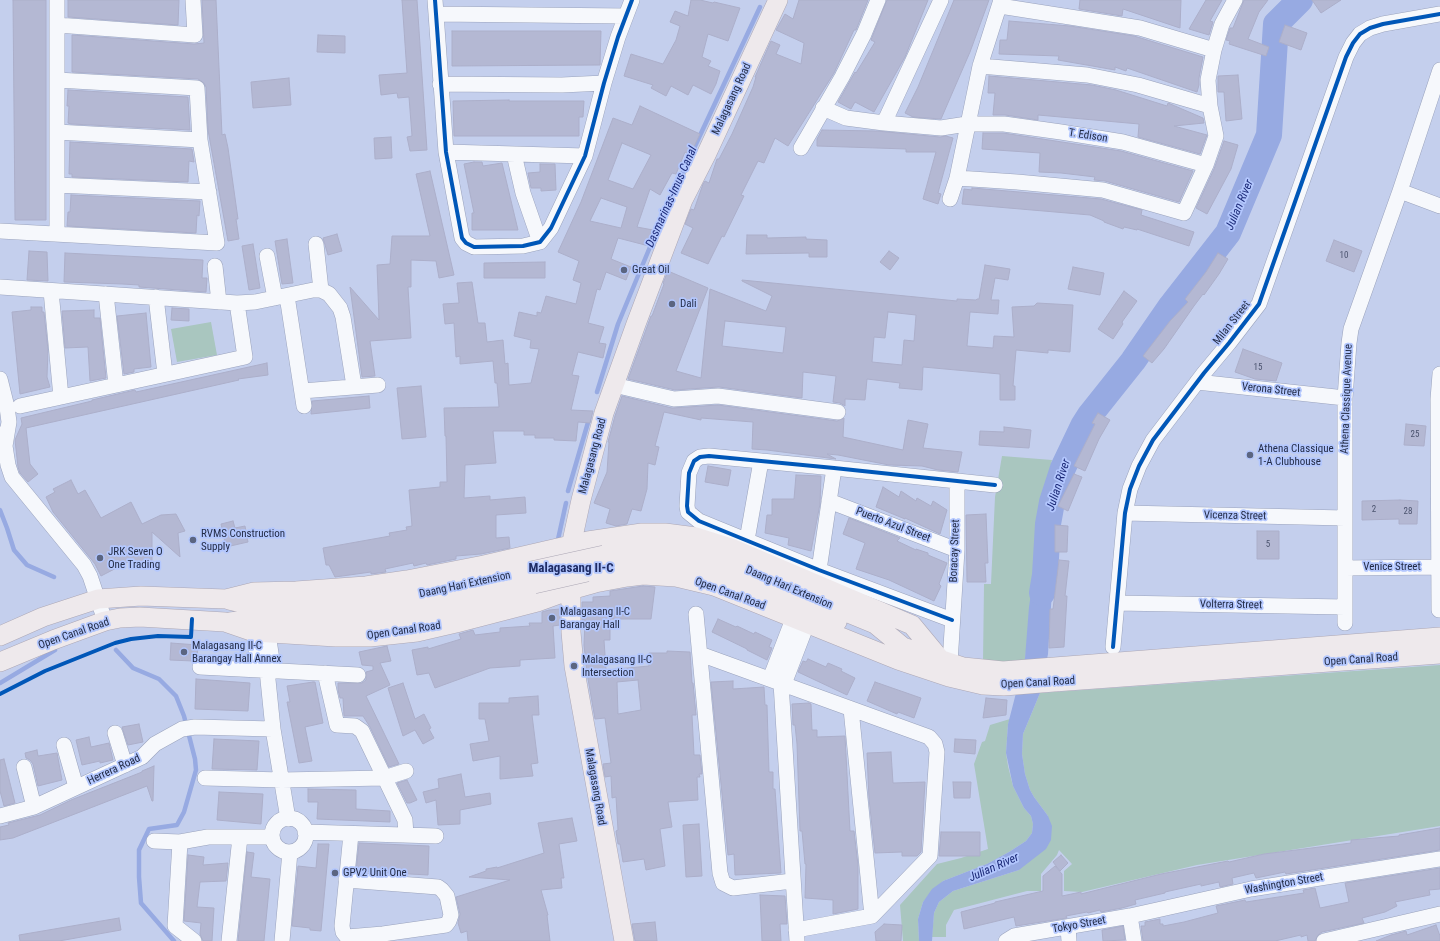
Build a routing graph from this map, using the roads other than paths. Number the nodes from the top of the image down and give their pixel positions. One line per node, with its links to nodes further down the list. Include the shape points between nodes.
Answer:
1 (57, 0): 12 (street)
2 (193, 0): 12 (street, via 195,35)
3 (632, 0): 11 (street)
4 (778, 0): 56 (main road, Malagasang Road, via 683,200)
5 (878, 0): 20 (street, via 864,34)
6 (941, 0): 21 (street)
7 (1236, 0): 13 (street, via 1222,24)
8 (1001, 3): 13 (street, via 1140,28); 14 (street)
9 (435, 7): 11 (street); 18 (street)
10 (1440, 14): 53 (street, Milan Street, via 1370,28 1360,34 1353,43 1259,304)
11 (626, 16): 17 (street)
12 (57, 25): 16 (street)
13 (1214, 50): 19 (street, via 1208,80)
14 (980, 66): 19 (street, via 1087,75 1138,85); 22 (street)
15 (1440, 70): 32 (street, Athena Classique Avenue)
16 (57, 80): 23 (street); 24 (street, via 197,88)
17 (604, 83): 18 (street); 28 (street)
18 (440, 84): 26 (street)
19 (1210, 106): 29 (street, via 1216,136)
20 (823, 108): 21 (street, T. Edison, via 846,118); 25 (street)
21 (884, 123): 22 (street, T. Edison, via 941,128)
22 (967, 124): 29 (street, T. Edison, via 1004,124 1123,142); 30 (street)
23 (57, 132): 24 (street); 31 (street)
24 (200, 140): 33 (street)
25 (801, 148)
26 (446, 152): 27 (street); 38 (street, via 462,238 466,243 474,247 523,246)
27 (514, 154): 28 (street); 38 (street, via 523,193)
28 (585, 156): 38 (street, via 551,228)
29 (1206, 165): 30 (street, via 1184,213 1102,190)
30 (958, 178): 34 (street)
31 (57, 185): 33 (street); 37 (street)
32 (1400, 191): 35 (street); 60 (street, Athena Classique Avenue, via 1351,329)
33 (209, 192): 37 (street, via 217,243)
34 (950, 200)
35 (1440, 206)
36 (0, 231): 37 (street)
37 (57, 234)
38 (540, 242)
39 (316, 244): 43 (street)
40 (267, 256): 47 (street)
41 (215, 266): 48 (street)
42 (0, 288): 44 (street)
43 (321, 290): 47 (street); 57 (street, via 329,294 340,308)
44 (51, 291): 45 (street); 59 (street)
45 (106, 294): 46 (street); 54 (street)
46 (156, 297): 48 (street); 50 (street)
47 (281, 297): 49 (street, via 255,302); 58 (street)
48 (219, 302): 49 (street)
49 (237, 302): 50 (street, via 245,357)
50 (165, 374): 54 (street)
51 (1440, 374): 76 (street)
52 (0, 379): 64 (street, via 8,407 9,422)
53 (1197, 382): 60 (street, Verona Street); 70 (street, Milan Street, via 1153,440 1130,489)
54 (116, 385): 59 (street)
55 (378, 385): 57 (street)
56 (614, 385): 63 (street, via 674,399 718,396); 73 (main road, Malagasang Road, via 597,438)
57 (354, 386): 58 (street)
58 (302, 391): 62 (street)
59 (61, 397): 61 (street)
60 (1345, 398): 71 (street, Athena Classique Avenue)
61 (20, 406)
62 (304, 406)
63 (838, 412)
64 (2, 440): 81 (street, via 12,477 84,565)
65 (761, 461): 66 (street); 72 (street); 72 (street, via 709,456 694,461 689,473 686,500 688,512 699,521)
66 (834, 468): 67 (street); 69 (street)
67 (956, 481): 68 (street); 74 (street, Boracay Street)
68 (995, 485)
69 (829, 501): 74 (street, Puerto Azul Street); 78 (street)
70 (1125, 513): 71 (street, Vicenza Street); 83 (street, Milan Street)
71 (1345, 518): 77 (street, Athena Classique Avenue)
72 (747, 540): 78 (street)
73 (572, 546): 80 (main road, Malagasang Road); 82 (main road, via 407,580 366,586 254,592); 98 (main road, via 642,533 665,533 683,535 731,548 912,625)
74 (956, 550): 87 (street, Boracay Street)
75 (606, 561): 79 (main road, Daang Hari Extension, bridge); 98 (main road, Daang Hari Extension, via 643,547 699,552 875,624 903,647); 100 (main road, Daang Hari Extension, via 662,561 705,569 870,636)
76 (1440, 567): 77 (street, Venice Street); 85 (street)
77 (1345, 568): 84 (street, Athena Classique Avenue)
78 (819, 570): 87 (street)
79 (532, 578): 82 (main road, Daang Hari Extension, via 367,603 254,606); 90 (main road, Daang Hari Extension, via 453,606 414,615 376,620 254,619)
80 (570, 590): 89 (main road, Open Canal Road, via 627,577 676,577 714,586); 92 (main road, Open Canal Road, via 498,613 417,632 356,638); 143 (main road, Malagasang Road, via 570,632 576,681)
81 (98, 599): 82 (main road, via 141,596); 88 (street); 93 (main road, via 43,617)
82 (226, 599)
83 (1117, 603): 84 (street, Volterra Street); 95 (street, Milan Street)
84 (1345, 607): 91 (street, Athena Classique Avenue)
85 (1439, 610)
86 (696, 614): 96 (street)
87 (952, 620): 98 (street, Boracay Street)
88 (105, 621): 90 (main road, Open Canal Road, via 140,617); 99 (main road, Open Canal Road)
89 (800, 621): 100 (main road, Open Canal Road); 107 (street)
90 (225, 622): 92 (main road, Open Canal Road)
91 (1345, 623)
92 (261, 633): 102 (street, via 257,659)
93 (0, 636)
94 (1440, 637): 105 (main road, Open Canal Road)
95 (1113, 647)
96 (700, 654): 107 (street); 133 (street, via 723,883 733,888)
97 (1440, 654): 105 (main road, Open Canal Road)
98 (945, 661): 106 (main road, Daang Hari Extension)
99 (0, 662)
100 (905, 662): 106 (main road, Open Canal Road, via 983,685)
101 (200, 667): 102 (street)
102 (267, 670): 103 (street); 109 (street)
103 (326, 673): 104 (street); 116 (street, via 337,725 355,726 362,731)
104 (358, 675)
105 (1053, 675): 106 (main road, Open Canal Road)
106 (1003, 679)
107 (778, 682): 108 (street); 133 (street)
108 (851, 709): 135 (street); 135 (street, via 929,737 937,752 930,856)
109 (273, 729): 112 (street, Herrera Road, via 189,728 155,744 142,757); 117 (street)
110 (115, 733): 112 (street)
111 (64, 745): 118 (street)
112 (125, 764): 118 (street, Herrera Road)
113 (24, 767): 119 (street)
114 (406, 771): 116 (street)
115 (205, 778): 117 (street)
116 (384, 778): 117 (street); 124 (street, via 405,820)
117 (282, 780): 121 (street)
118 (76, 787): 119 (street, Herrera Road)
119 (34, 807): 120 (street, Herrera Road)
120 (0, 816)
121 (288, 818): 122 (street, via 301,824); 127 (street, via 278,822)
122 (306, 832): 123 (street); 130 (street, via 304,843)
123 (350, 834): 124 (street); 132 (street)
124 (406, 835): 125 (street)
125 (436, 836)
126 (240, 837): 127 (street); 129 (street, via 208,837); 141 (street)
127 (272, 837): 130 (street, via 276,846)
128 (154, 841): 129 (street)
129 (180, 842): 140 (street, via 175,926)
130 (290, 852): 142 (street)
131 (1440, 858): 136 (street, Washington Street, via 1251,889)
132 (346, 880): 139 (street, via 343,932 347,937); 139 (street, via 438,887 447,896 451,914 446,925)
133 (792, 881): 138 (street)
134 (1440, 914): 146 (street)
135 (872, 916): 138 (street)
136 (1130, 916): 137 (street, Tokyo Street); 145 (street)
137 (1068, 934): 144 (street, Tokyo Street, via 1014,936)
138 (796, 935)
139 (384, 937)
140 (194, 941)
141 (229, 941)
142 (282, 941)
143 (624, 941)
144 (1006, 941)
145 (1134, 941)
146 (1324, 941)

